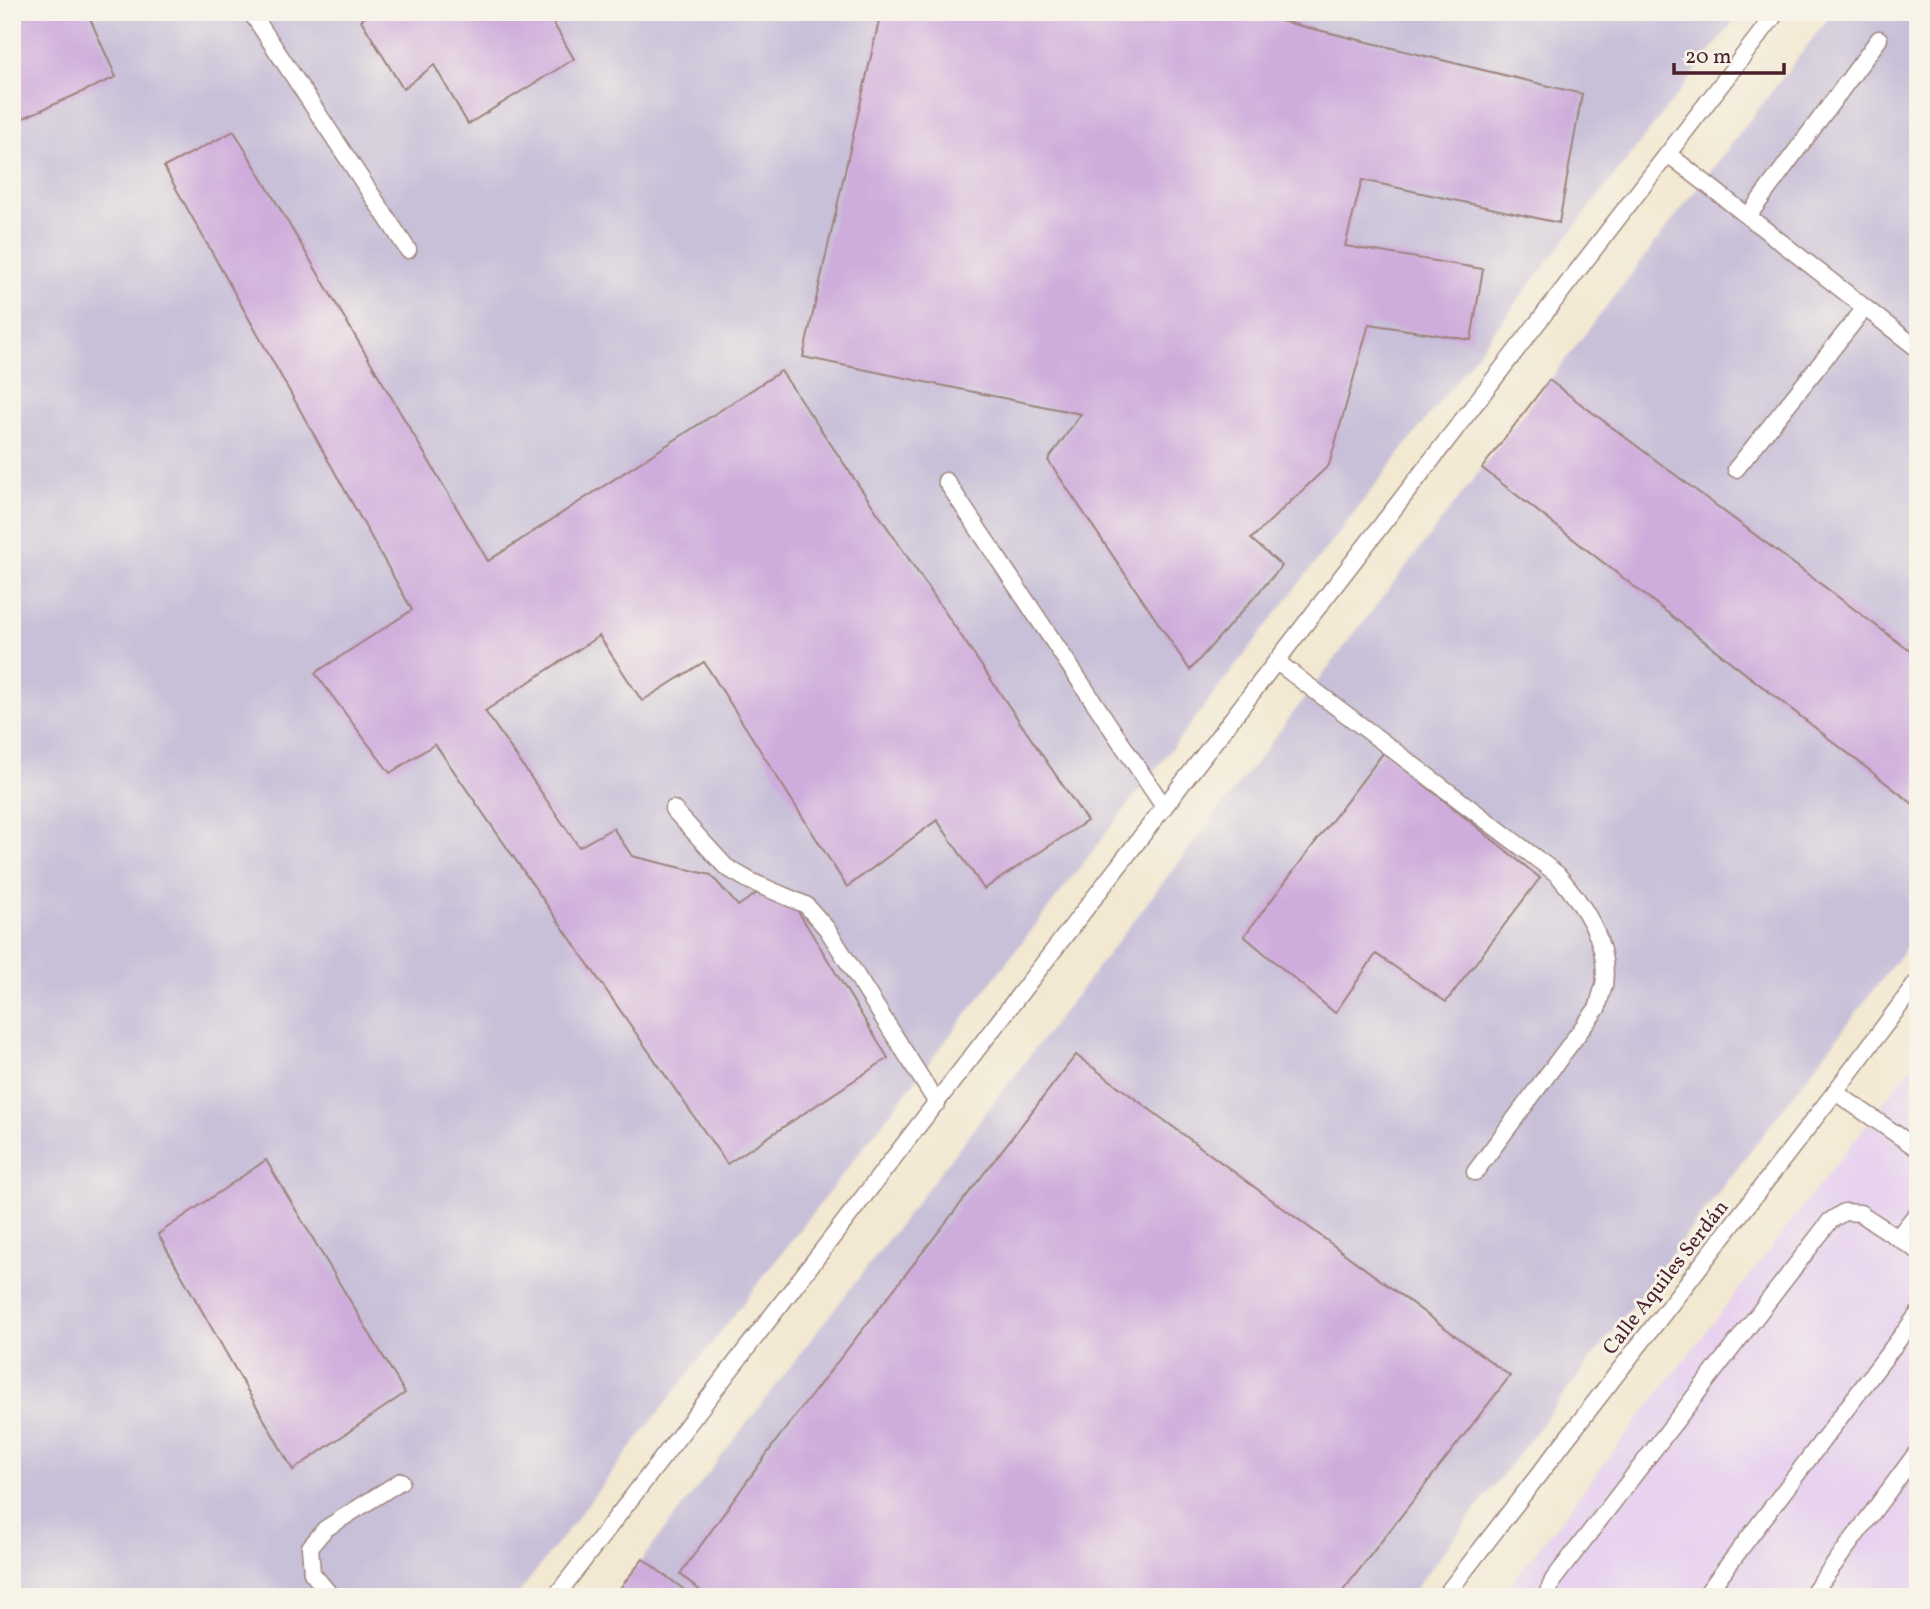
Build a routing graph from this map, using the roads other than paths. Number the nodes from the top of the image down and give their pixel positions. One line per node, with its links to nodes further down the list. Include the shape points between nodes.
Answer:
1 (251, 12): 6 (lane)
2 (1777, 12): 4 (lane)
3 (1880, 39): 5 (lane)
4 (1668, 154): 5 (lane); 11 (lane)
5 (1748, 215): 7 (lane)
6 (408, 250)
7 (1865, 307): 8 (lane); 9 (lane)
8 (1918, 349)
9 (1736, 469)
10 (946, 481): 12 (lane)
11 (1277, 662): 12 (lane); 18 (lane, via 1557,874 1593,923 1603,953 1604,984 1598,1007)
12 (1164, 807): 16 (lane)
13 (673, 809): 16 (lane, via 726,867 806,905 827,929)
14 (1918, 981): 15 (lane, Calle Aquiles Serdán)
15 (1835, 1092): 17 (lane); 27 (lane, Calle Aquiles Serdán)
16 (937, 1103): 26 (lane)
17 (1918, 1149)
18 (1475, 1172)
19 (1918, 1212): 20 (lane)
20 (1898, 1237): 21 (lane); 28 (lane, via 1860,1213 1844,1212 1830,1221 1553,1580)
21 (1918, 1251)
22 (1918, 1314): 29 (lane)
23 (1918, 1451): 30 (lane)
24 (401, 1481): 25 (lane, via 325,1529 310,1547 312,1573)
25 (331, 1597)
26 (555, 1597)
27 (1444, 1597)
28 (1546, 1597)
29 (1704, 1597)
30 (1810, 1597)

